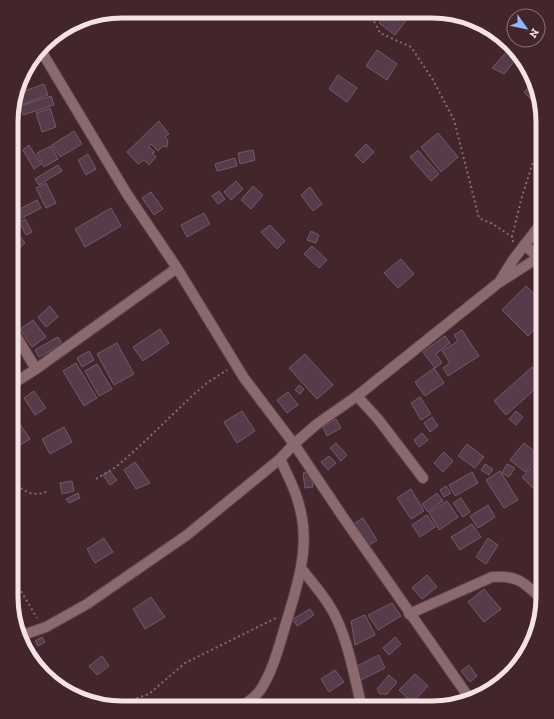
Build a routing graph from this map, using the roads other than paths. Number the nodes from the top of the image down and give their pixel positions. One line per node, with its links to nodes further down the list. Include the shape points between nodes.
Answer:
1 (43, 54): 6 (street, via 127,194)
2 (536, 230): 3 (street)
3 (524, 245): 4 (street); 7 (street)
4 (536, 255)
5 (536, 259): 7 (street)
6 (177, 268): 9 (street); 12 (street, via 244,378)
7 (497, 284): 11 (street)
8 (18, 339): 9 (street)
9 (36, 369): 10 (street)
10 (18, 381)
11 (357, 396): 12 (street); 14 (street)
12 (294, 444): 13 (street); 17 (street)
13 (280, 459): 15 (street, via 298,496 303,525); 18 (street, via 187,535 87,604)
14 (423, 478)
15 (301, 568): 20 (street, via 275,659 260,690); 21 (street, via 330,606 337,621)
16 (536, 594): 17 (street, via 517,579 505,576 492,577)
17 (409, 614): 19 (street)
18 (25, 634)
19 (467, 695)
20 (250, 701)
21 (360, 701)

